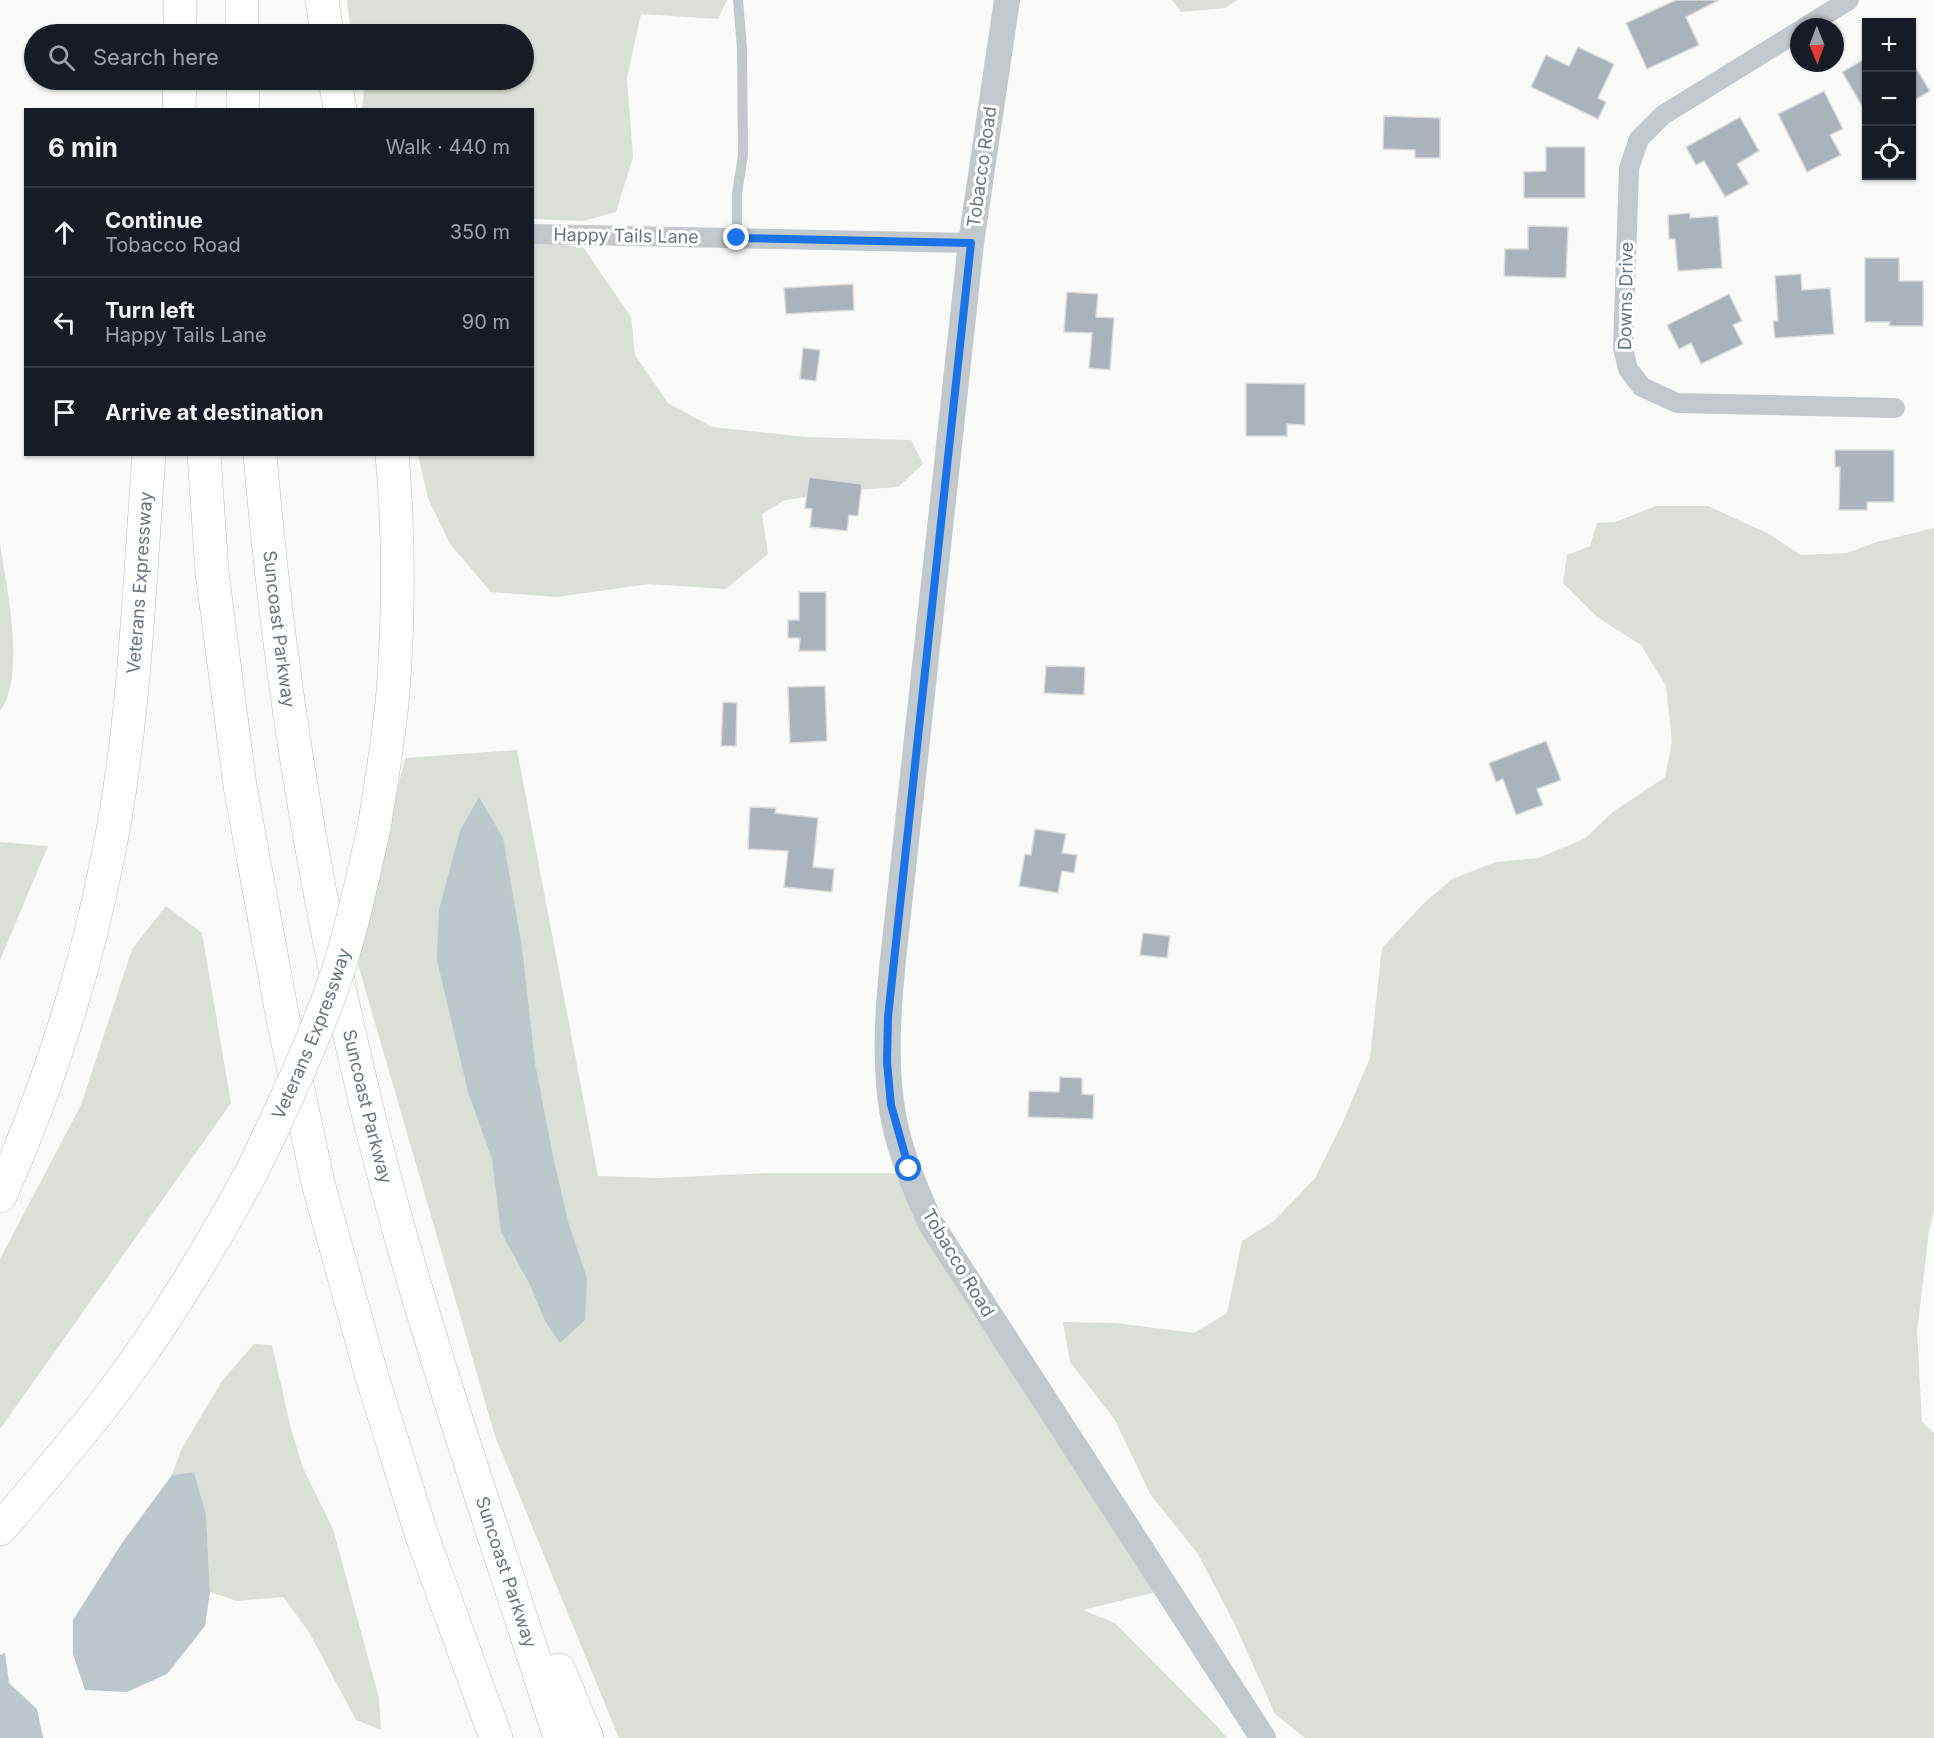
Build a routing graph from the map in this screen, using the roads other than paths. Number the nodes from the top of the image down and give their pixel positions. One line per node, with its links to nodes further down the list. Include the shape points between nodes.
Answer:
1 (180, 0): 8 (highway)
2 (242, 0): 9 (highway)
3 (322, 0): 10 (highway)
4 (738, 0): 17 (lane, via 743,155 737,193)
5 (1007, 0): 18 (street, Tobacco Road)
6 (1849, 0): 7 (street)
7 (1820, 18)
8 (180, 24)
9 (242, 24)
10 (326, 24)
11 (1790, 37): 19 (street, Downs Drive, via 1663,116 1639,139 1629,168 1624,352 1628,369 1642,387 1677,403)
12 (243, 90): 14 (highway)
13 (337, 90): 15 (highway)
14 (243, 108)
15 (340, 108)
16 (534, 234): 17 (street, Happy Tails Lane)
17 (737, 238): 18 (street, Happy Tails Lane)
18 (971, 243): 32 (street, Tobacco Road, via 889,1006 887,1062 891,1105 909,1169 931,1224)
19 (1895, 408)
20 (148, 456): 24 (highway, Veterans Expressway, via 130,709 110,850 93,927 53,1065)
21 (204, 456): 27 (highway, via 212,572 240,786 283,1019 318,1183 372,1377)
22 (260, 456): 25 (highway, Suncoast Parkway, via 278,638 318,881 344,1010 404,1245)
23 (392, 456): 26 (highway, Veterans Expressway, bridge, via 397,530 393,692 374,828 334,981 300,1070 252,1171 198,1268 118,1385)
24 (0, 1196)
25 (474, 1472): 30 (highway, Suncoast Parkway); 31 (highway)
26 (0, 1529)
27 (422, 1536): 28 (highway); 29 (highway)
28 (471, 1738)
29 (496, 1738)
30 (560, 1738)
31 (586, 1738)
32 (1263, 1738)

